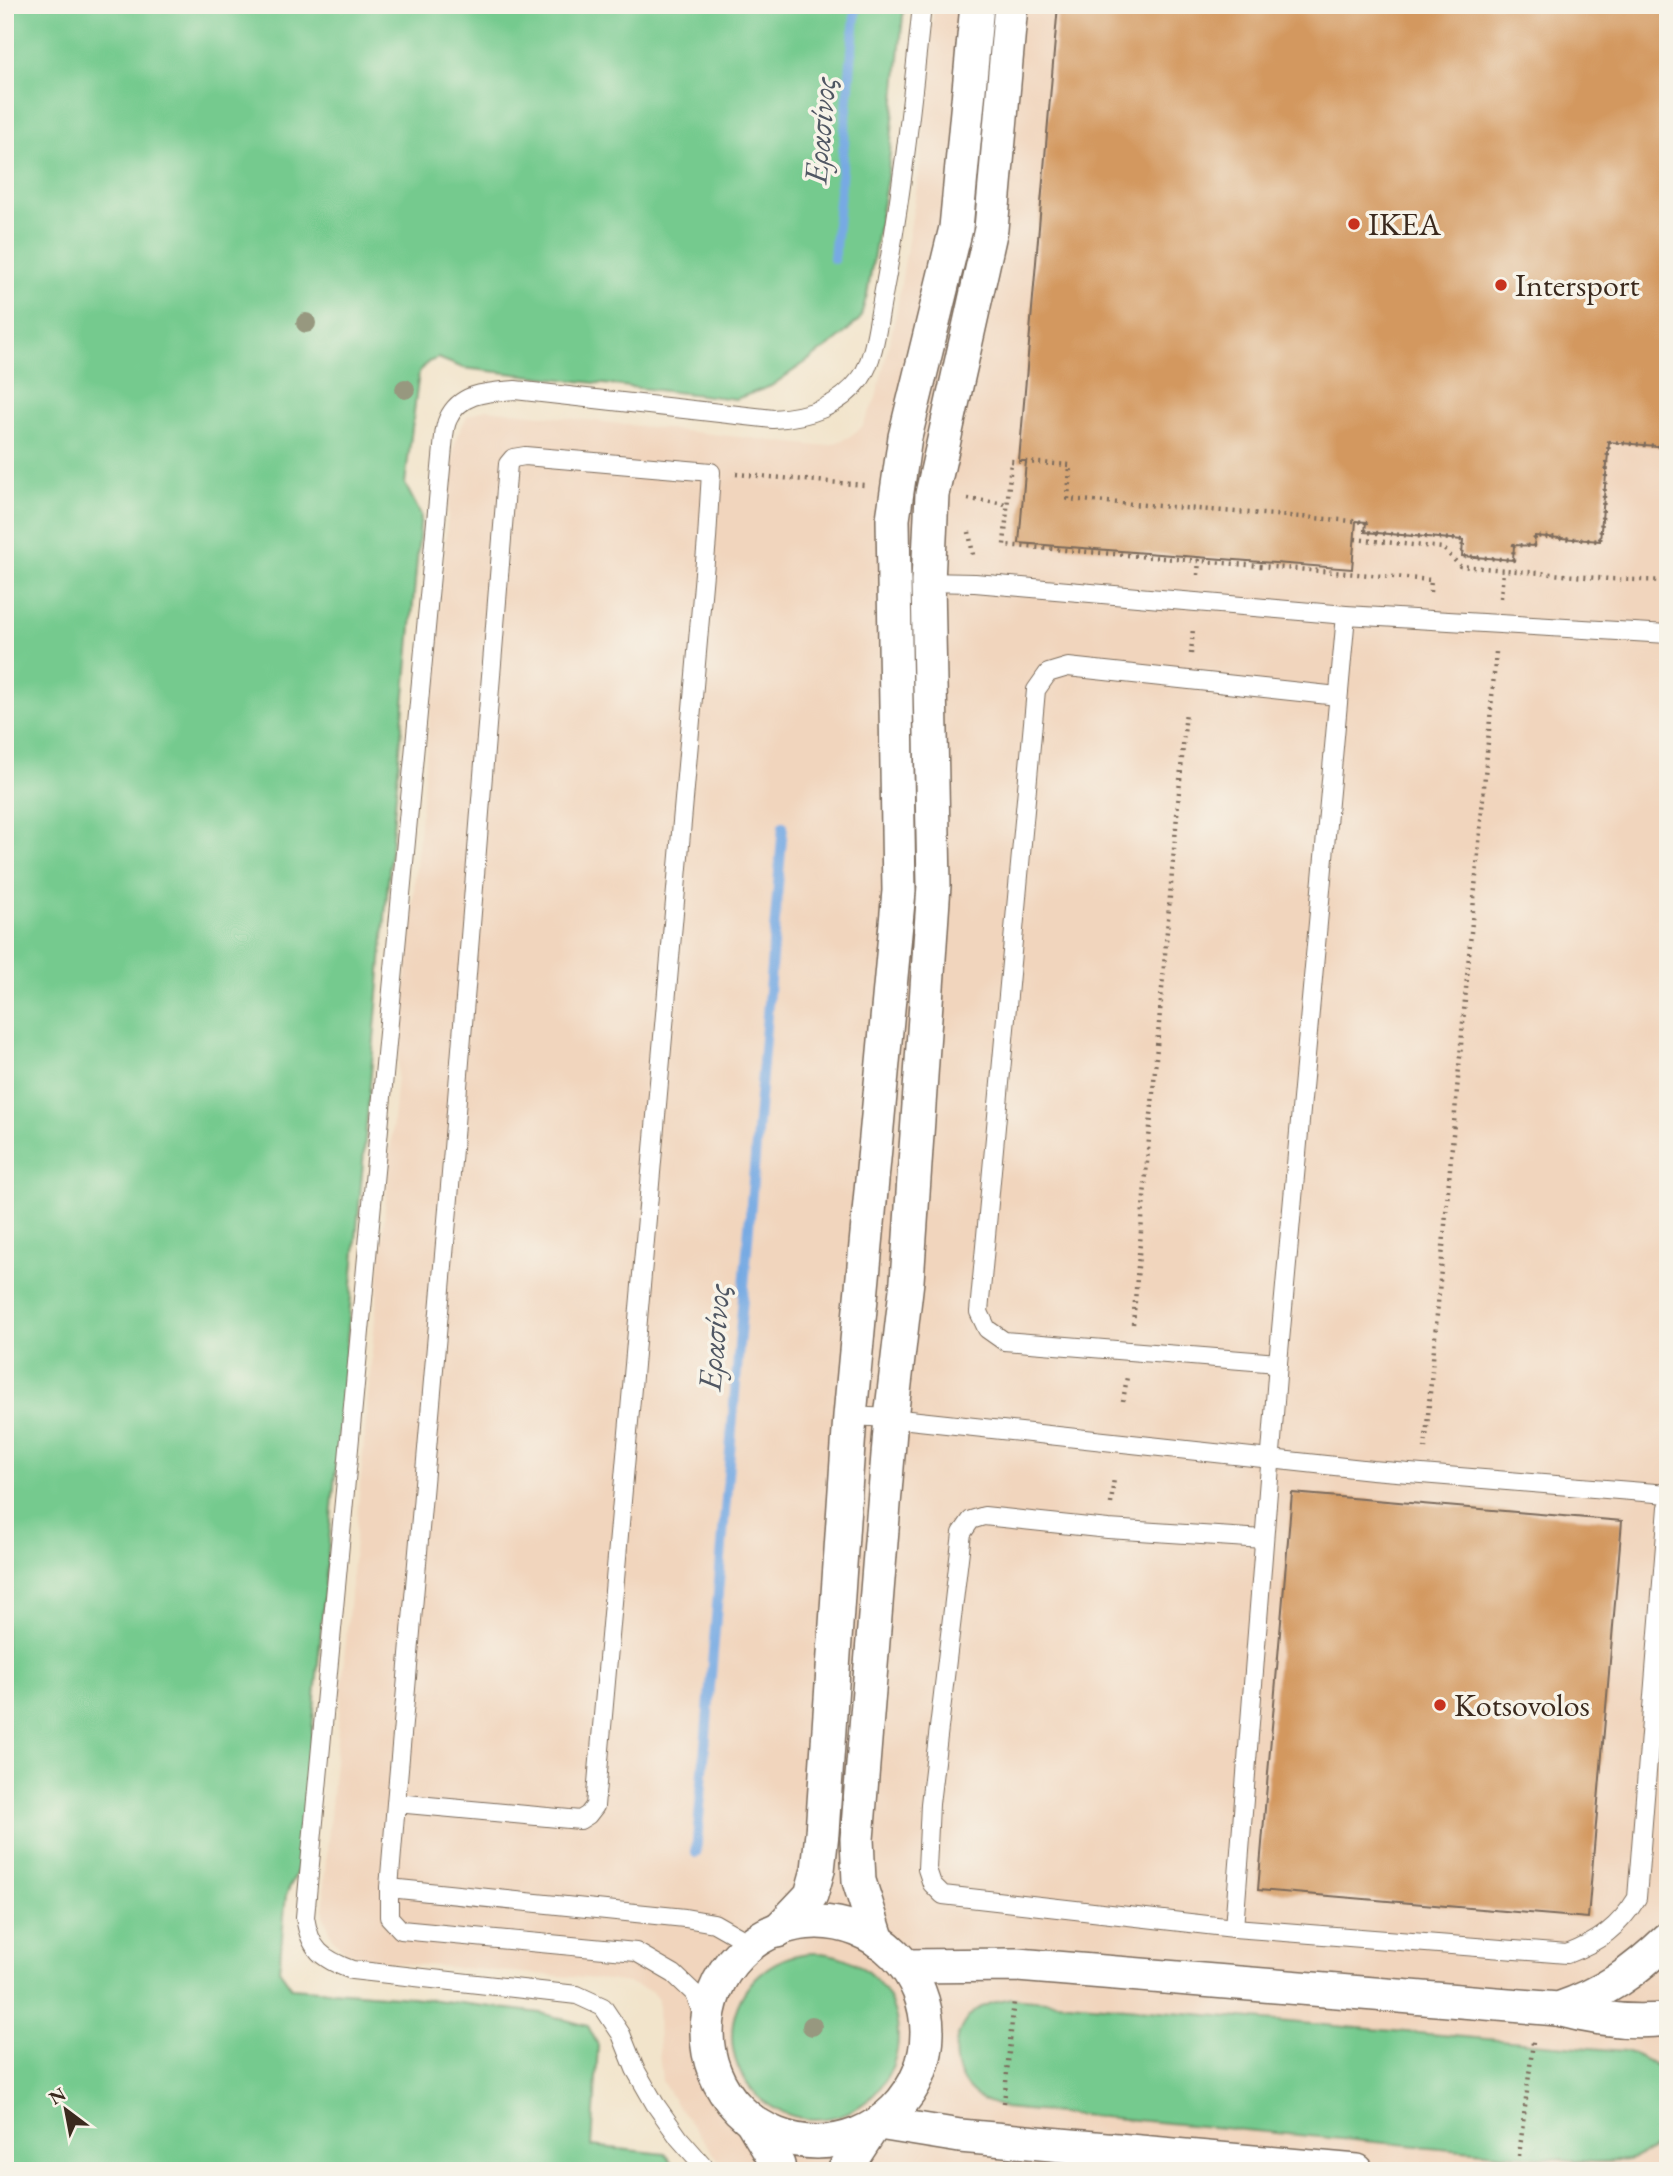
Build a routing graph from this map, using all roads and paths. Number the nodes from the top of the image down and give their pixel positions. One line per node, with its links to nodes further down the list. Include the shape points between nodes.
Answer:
1 (922, 5): 49 (lane, via 885,287 863,375 845,397 820,411 773,419 514,390 480,393 460,402 447,420 443,447 305,1917 307,1934 327,1961 352,1970 577,1995 603,2007 655,2104)
2 (977, 5): 11 (street, via 956,228 900,463 893,519)
3 (1011, 5): 13 (street, via 991,229 932,494)
4 (1668, 447): 8 (path, via 1609,442 1600,541 1535,536 1534,546 1514,544 1513,560 1462,556 1463,540 1365,532 1366,523 1068,499 1070,465 1011,461)
5 (711, 471): 6 (path); 33 (lane, via 595,1806 580,1820); 33 (lane, via 524,456 513,457 508,464)
6 (875, 486)
7 (964, 499): 8 (path)
8 (1007, 504): 14 (path, via 1004,545 1431,580)
9 (1355, 539): 10 (path, via 1434,546 1443,548 1460,566)
10 (1503, 570): 12 (path); 16 (path)
11 (894, 581): 13 (lane); 26 (street, via 899,891)
12 (1668, 581)
13 (928, 582): 15 (lane); 27 (street, via 934,885 907,1281)
14 (1430, 603)
15 (1346, 615): 16 (lane); 20 (lane)
16 (1499, 624): 18 (lane); 29 (path)
17 (1193, 627): 19 (path)
18 (1668, 634)
19 (1191, 659)
20 (1338, 696): 23 (lane); 23 (lane, via 1068,667 1048,673 1036,690 981,1284 979,1311 987,1329 1004,1341)
21 (1186, 710): 22 (path)
22 (1133, 1325)
23 (1278, 1363): 28 (lane)
24 (1128, 1373): 25 (path)
25 (1123, 1401)
26 (850, 1416): 27 (lane); 36 (street, via 818,1870 811,1895)
27 (891, 1418): 28 (lane); 38 (street, via 857,1839 859,1881)
28 (1270, 1458): 29 (lane); 32 (lane)
29 (1421, 1474): 30 (lane)
30 (1668, 1494)
31 (1668, 1507): 35 (lane, via 1637,1898 1623,1919 1592,1944 1567,1954)
32 (1264, 1539): 35 (lane); 35 (lane, via 984,1516 971,1520 962,1533 930,1804 927,1869 932,1885 943,1895)
33 (396, 1803): 34 (lane)
34 (389, 1888): 36 (lane, via 685,1918); 43 (lane, via 389,1917 401,1930 636,1952 674,1974 695,1994)
35 (1234, 1928)
36 (764, 1938): 38 (street, via 797,1925 829,1924); 43 (street, via 725,1973)
37 (1668, 1939): 41 (street, via 1606,1989)
38 (878, 1941): 39 (street)
39 (906, 1966): 41 (street, via 1018,1965); 47 (street, via 924,2006 926,2050 910,2091)
40 (1015, 1996): 45 (path)
41 (1558, 2010): 42 (street, via 1641,2022)
42 (1668, 2019)
43 (707, 2028): 46 (street, via 711,2059 722,2088)
44 (1533, 2042): 48 (path)
45 (1003, 2111)
46 (751, 2120): 47 (street, via 789,2139 810,2142 852,2136); 50 (street)
47 (875, 2125): 51 (street); 52 (street)
48 (1519, 2156)
49 (708, 2171)
50 (779, 2171)
51 (844, 2171)
52 (1357, 2171)

